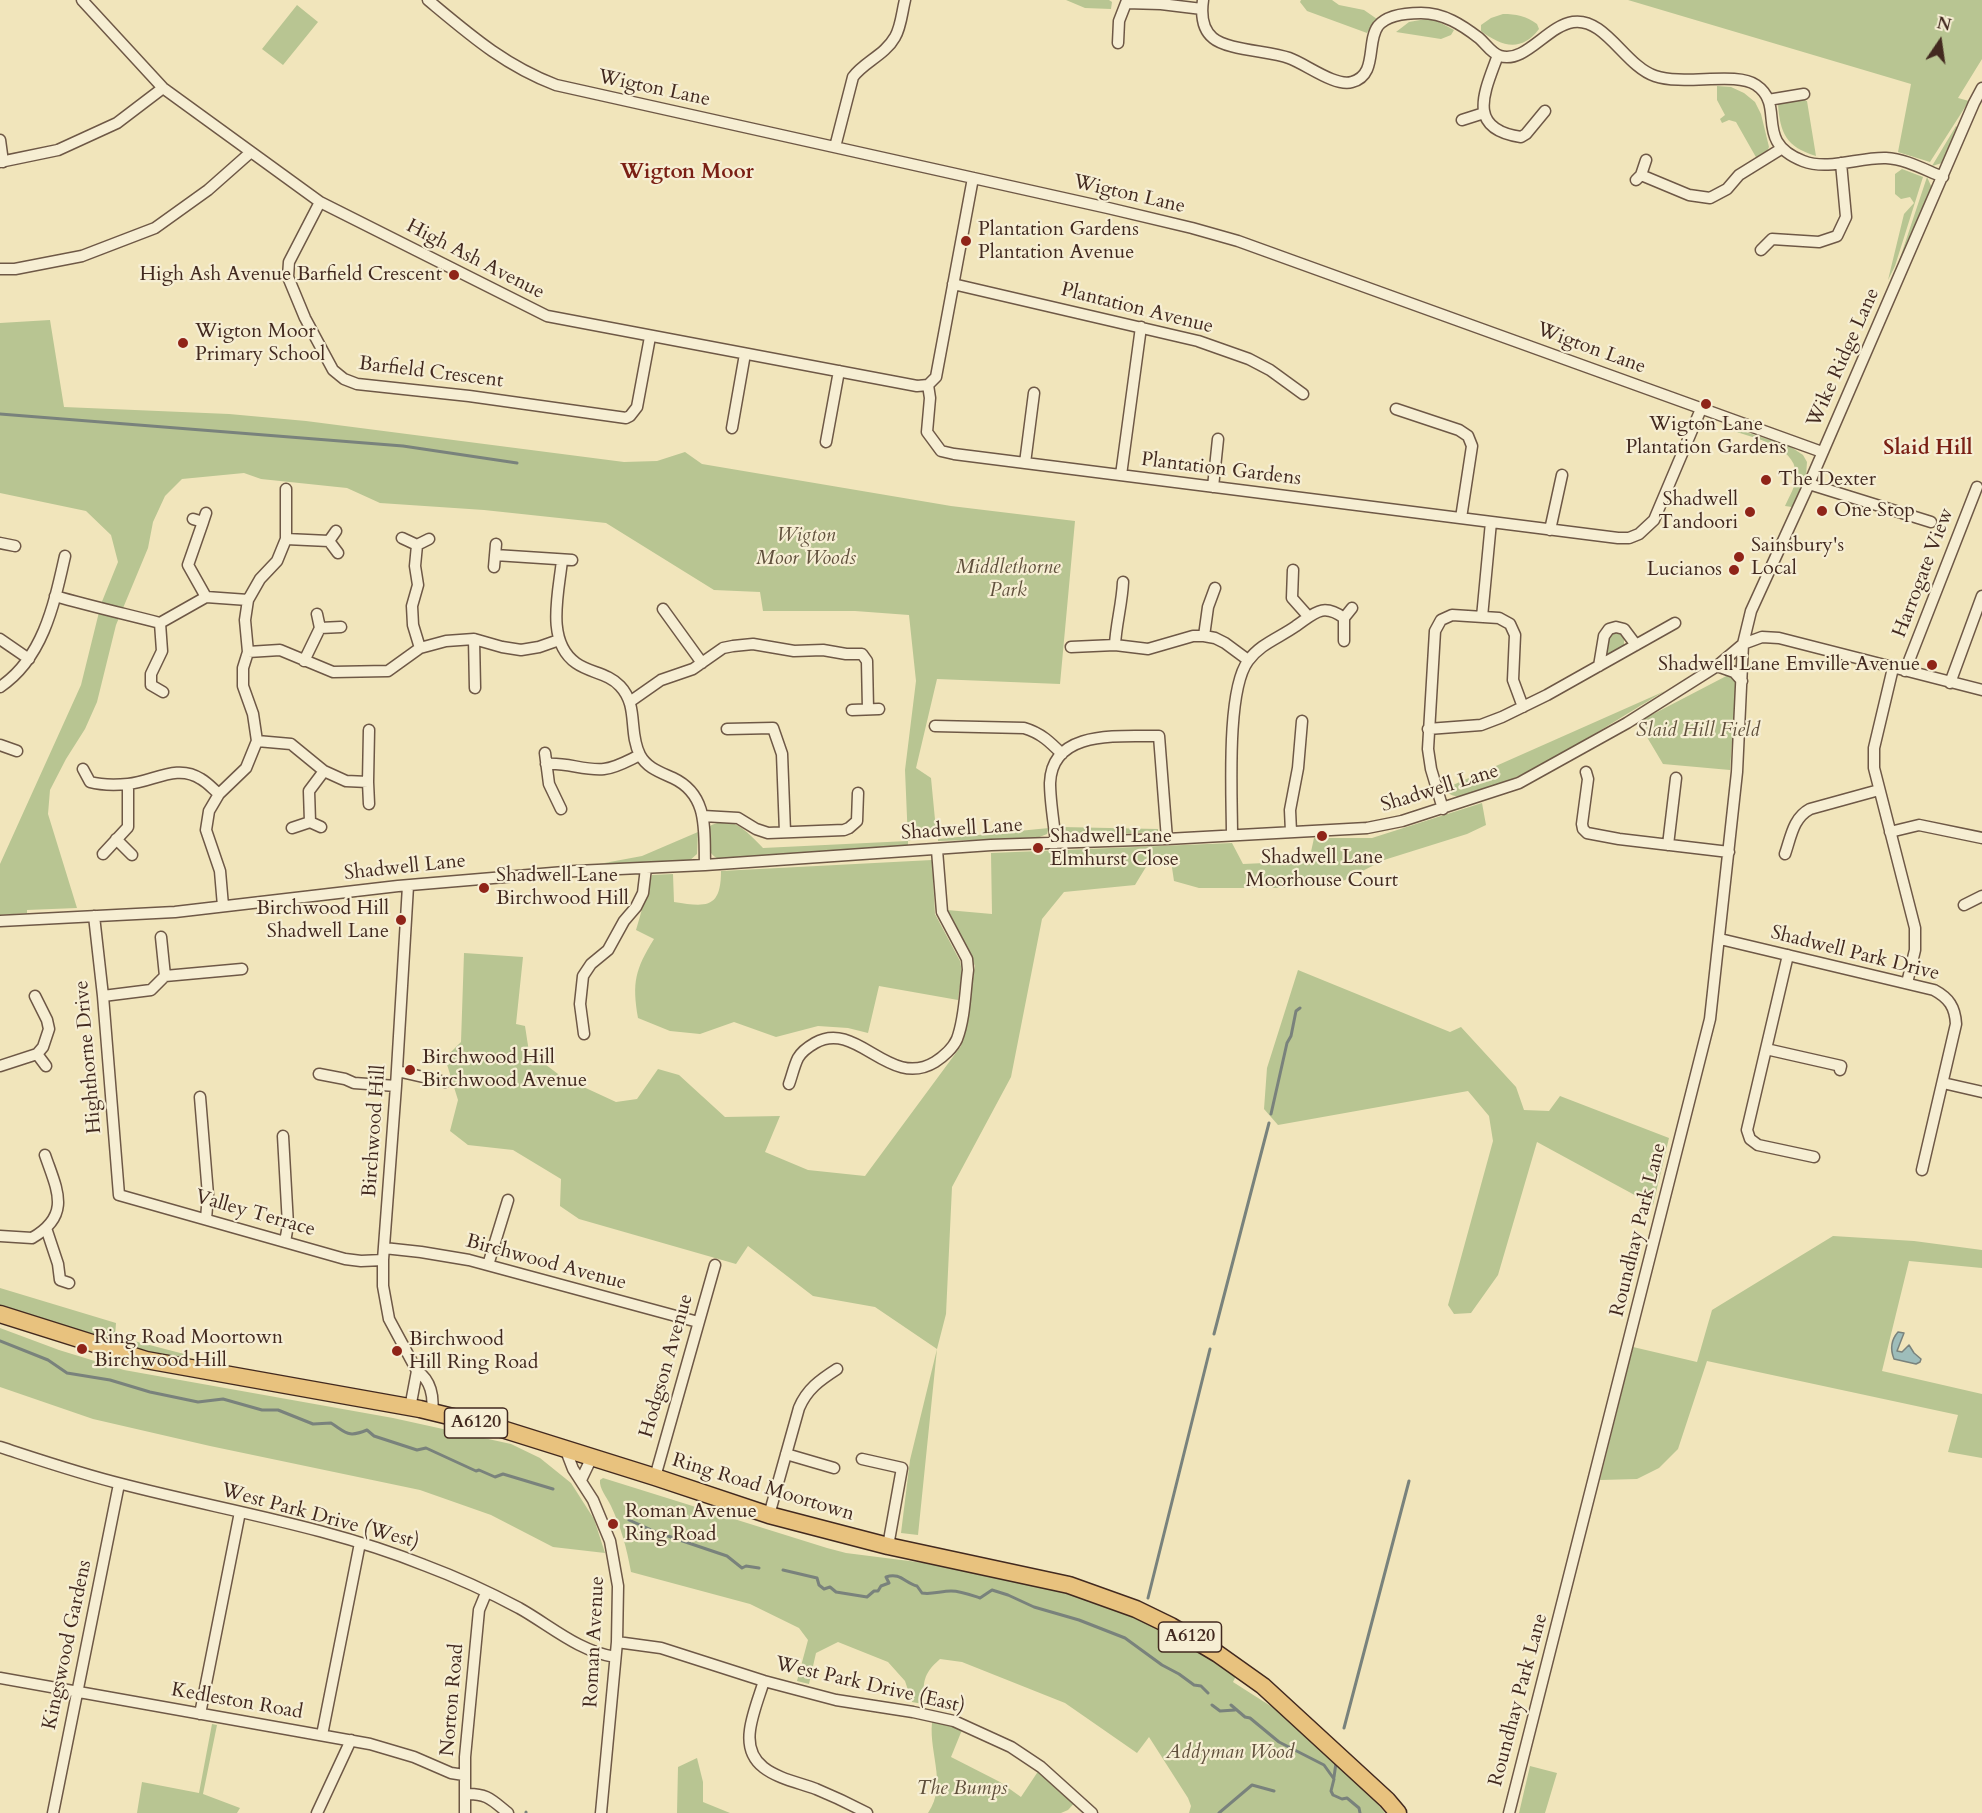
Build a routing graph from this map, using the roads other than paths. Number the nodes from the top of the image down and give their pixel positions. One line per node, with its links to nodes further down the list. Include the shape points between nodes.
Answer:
1 (82, 0): 9 (street, High Ash Avenue)
2 (428, 0): 17 (street, Wigton Lane, via 496,55 556,86)
3 (905, 0): 17 (street, via 895,38 853,77)
4 (1421, 0): 6 (street)
5 (1202, 5): 6 (street, via 1207,32 1215,40 1281,55 1342,83 1353,82 1367,70 1378,26 1394,17); 7 (street, via 1125,3)
6 (1419, 13): 8 (street, via 1432,13 1456,22)
7 (1118, 43)
8 (1498, 56): 12 (street, via 1516,56 1568,23 1585,22 1593,24 1639,68 1654,76 1687,81 1744,79 1754,83); 14 (street, via 1484,96)
9 (163, 88): 19 (street, High Ash Avenue); 21 (street, via 117,123 58,150)
10 (1982, 88): 23 (street, Wike Ridge Lane)
11 (1804, 94): 12 (street)
12 (1768, 100): 18 (street, via 1772,131)
13 (1545, 111): 14 (street, via 1521,137 1494,128)
14 (1484, 113): 15 (street)
15 (1462, 120)
16 (0, 140): 21 (street)
17 (835, 147): 24 (street, Wigton Lane)
18 (1781, 149): 20 (street, via 1710,198 1638,178); 22 (street, via 1806,162)
19 (251, 152): 25 (street, High Ash Avenue); 27 (street, via 155,228 82,256)
20 (1646, 160)
21 (2, 162)
22 (1841, 163): 23 (street, via 1893,159); 26 (street, via 1846,217 1837,236 1819,242 1771,234)
23 (1943, 177): 41 (street, Wike Ridge Lane)
24 (973, 178): 28 (street, Plantation Gardens); 37 (street, Wigton Lane, via 1238,241)
25 (320, 202): 30 (street, High Ash Avenue, via 547,316); 30 (street, Barfield Crescent, via 289,262 288,277 333,370 344,380 626,418 637,407)
26 (1761, 250)
27 (0, 269)
28 (953, 284): 29 (street, Plantation Avenue); 33 (street, Plantation Gardens, via 936,377)
29 (1142, 327): 35 (street, Plantation Avenue, via 1249,359); 43 (street)
30 (650, 337): 31 (street, High Ash Avenue)
31 (745, 354): 32 (street, High Ash Avenue); 38 (street)
32 (838, 371): 33 (street, High Ash Avenue); 40 (street)
33 (928, 385): 42 (street, Plantation Gardens, via 927,432 941,451)
34 (1034, 393): 42 (street)
35 (1303, 394)
36 (1396, 409): 50 (street, via 1468,436 1472,446)
37 (1701, 409): 41 (street, Wigton Lane); 53 (street, Plantation Gardens, via 1648,528 1629,538)
38 (732, 428)
39 (1218, 439): 46 (street)
40 (826, 442)
41 (1822, 453): 45 (street, Wike Ridge Lane)
42 (1024, 463): 43 (street, Plantation Gardens)
43 (1121, 475): 46 (street, Plantation Gardens)
44 (1562, 475): 53 (street)
45 (1809, 484): 52 (street); 87 (street, Wike Ridge Lane, via 1751,610)
46 (1213, 487): 50 (street, Plantation Gardens)
47 (1977, 487): 100 (street, Harrogate View)
48 (286, 489): 56 (street)
49 (201, 518): 70 (street, via 188,565)
50 (1461, 518): 51 (street, Plantation Gardens)
51 (1491, 522): 53 (street, Plantation Gardens); 76 (street)
52 (1931, 522)
53 (1550, 530)
54 (336, 531): 58 (street)
55 (402, 538): 60 (street)
56 (286, 539): 58 (street); 71 (street, via 277,561)
57 (429, 539): 60 (street)
58 (328, 541): 62 (street)
59 (0, 543): 61 (street)
60 (417, 545): 91 (street, via 418,585 412,625)
61 (15, 546)
62 (338, 553)
63 (64, 556): 68 (street)
64 (494, 567): 85 (street, via 496,549 567,560 557,615)
65 (1293, 570): 75 (street, via 1292,598)
66 (1123, 582): 88 (street)
67 (1215, 588): 82 (street)
68 (55, 596): 78 (street); 93 (street, via 40,642)
69 (1982, 596): 102 (street)
70 (206, 597): 71 (street); 78 (street)
71 (248, 600): 92 (street)
72 (1352, 608): 77 (street)
73 (663, 609): 96 (street)
74 (317, 614): 81 (street)
75 (1308, 616): 77 (street, via 1324,610); 94 (street)
76 (1482, 617): 108 (street, via 1505,620 1514,629 1513,680); 113 (street, via 1452,615 1437,625)
77 (1344, 618): 86 (street)
78 (160, 623): 106 (street, via 162,651 148,687)
79 (1675, 623): 89 (street)
80 (341, 627): 81 (street)
81 (320, 628): 95 (street)
82 (1204, 636): 88 (street, via 1148,649); 94 (street, via 1215,638)
83 (0, 639): 93 (street)
84 (474, 639): 85 (street, via 521,650); 91 (street); 104 (street)
85 (559, 640): 107 (street, via 576,663 611,678)
86 (1344, 641)
87 (1743, 644): 98 (street, Shadwell Lane); 99 (street, Shadwell Lane, via 1762,637 1779,638); 101 (street, Roundhay Park Lane)
88 (1115, 645): 90 (street)
89 (1636, 645): 97 (street); 97 (street, via 1624,629 1608,629)
90 (1071, 647)
91 (420, 648): 95 (street, via 388,671 333,672)
92 (248, 652): 95 (street, via 280,650); 115 (street, via 243,686 254,714)
93 (29, 659): 103 (street, via 15,677)
94 (1248, 660): 139 (street, via 1238,685 1234,713)
95 (303, 661)
96 (702, 663): 107 (street, via 661,680); 109 (street, via 723,648 753,644 794,651 862,654 867,661 874,709)
97 (1599, 666): 108 (street)
98 (1717, 666): 101 (street, via 1734,672); 131 (street, Shadwell Lane, via 1627,723 1519,783)
99 (1893, 668): 100 (street, Shadwell Lane); 126 (street, via 1874,748)
100 (1905, 671): 102 (street, Shadwell Lane)
101 (1743, 681): 146 (street, Roundhay Park Lane)
102 (1950, 683): 105 (street, Shadwell Lane)
103 (0, 687)
104 (475, 688)
105 (1982, 690)
106 (163, 692)
107 (631, 701): 119 (street)
108 (1523, 707): 113 (street, via 1481,725)
109 (852, 710)
110 (1302, 721): 137 (street, via 1290,810)
111 (935, 726): 118 (street, via 1024,728 1037,732)
112 (727, 729): 136 (street, via 773,728 782,754)
113 (1428, 729): 131 (street, via 1431,769)
114 (369, 730): 124 (street)
115 (257, 741): 121 (street, via 291,744); 128 (street, via 246,768)
116 (0, 745): 117 (street)
117 (17, 751)
118 (1062, 754): 142 (street, via 1080,741 1093,738 1159,736); 143 (street, via 1050,782)
119 (640, 755): 130 (street, via 598,770 546,758 549,784); 132 (street, via 653,769 691,789)
120 (83, 769): 125 (street, via 90,782)
121 (324, 771): 124 (street, via 346,781); 133 (street, via 309,791)
122 (1586, 772): 144 (street, via 1582,824 1587,833)
123 (1676, 778): 144 (street)
124 (368, 782): 129 (street)
125 (128, 784): 128 (street, via 176,771 200,777); 141 (street, via 128,827)
126 (1879, 790): 138 (street); 148 (street, via 1803,812)
127 (858, 793): 136 (street, via 858,816 849,828)
128 (219, 794): 155 (street, via 208,811 206,830 220,872)
129 (369, 804)
130 (561, 809)
131 (1443, 809): 137 (street, Shadwell Lane, via 1367,828)
132 (703, 816): 136 (street, via 738,818 768,833); 150 (street)
133 (309, 822): 134 (street); 135 (street)
134 (321, 827)
135 (292, 828)
136 (785, 832)
137 (1291, 832): 139 (street, Shadwell Lane)
138 (1890, 832): 140 (street, via 1919,825); 163 (street, via 1916,939)
139 (1232, 835): 142 (street, Shadwell Lane)
140 (1982, 838)
141 (116, 839): 147 (street); 149 (street)
142 (1167, 839): 143 (street, Shadwell Lane)
143 (1056, 843): 145 (street, Shadwell Lane)
144 (1668, 845): 146 (street)
145 (937, 850): 150 (street, Shadwell Lane); 176 (street, via 942,912 967,959 956,1040 938,1061 913,1070 882,1060 844,1039 820,1040 797,1059)
146 (1729, 852): 159 (street, Roundhay Park Lane)
147 (103, 854)
148 (1785, 854)
149 (132, 855)
150 (705, 866): 151 (street, Shadwell Lane)
151 (646, 868): 152 (street, Shadwell Lane); 166 (street, via 643,893 636,907 608,950 583,976 580,1004)
152 (408, 886): 155 (street, Shadwell Lane); 172 (street, Birchwood Hill)
153 (1982, 896): 154 (street)
154 (1964, 905)
155 (223, 906): 156 (street, Shadwell Lane)
156 (94, 916): 157 (street, Shadwell Lane); 165 (street, Highthorne Drive)
157 (0, 921)
158 (161, 937): 162 (street)
159 (1719, 939): 160 (street, Shadwell Park Drive); 233 (street, Roundhay Park Lane, via 1710,1018)
160 (1788, 955): 163 (street, Shadwell Park Drive); 167 (street)
161 (242, 969): 162 (street)
162 (165, 976): 165 (street, via 151,990)
163 (1907, 983): 175 (street, Shadwell Park Drive, via 1943,995 1955,1013)
164 (35, 996): 168 (street, via 50,1029)
165 (103, 996): 184 (street, Highthorne Drive)
166 (584, 1034)
167 (1766, 1049): 171 (street, via 1841,1066); 182 (street, via 1748,1135 1758,1145)
168 (37, 1054): 169 (street); 170 (street)
169 (0, 1066)
170 (46, 1066)
171 (1840, 1070)
172 (397, 1071): 174 (street); 177 (street, Birchwood Hill)
173 (324, 1078): 177 (street)
174 (445, 1082)
175 (1942, 1083): 178 (street); 183 (street, Shadwell Park Drive)
176 (789, 1084)
177 (396, 1086): 190 (street, Birchwood Hill)
178 (1982, 1092)
179 (200, 1097): 186 (street, via 208,1195)
180 (283, 1136): 189 (street, via 288,1225)
181 (45, 1155): 187 (street, via 59,1201)
182 (1814, 1157)
183 (1921, 1170)
184 (119, 1195): 186 (street, Valley Terrace)
185 (508, 1200): 191 (street)
186 (206, 1219): 189 (street, Valley Terrace)
187 (46, 1228): 188 (street, via 32,1238); 193 (street, via 60,1280)
188 (0, 1236)
189 (285, 1242): 190 (street, Valley Terrace, via 361,1261)
190 (383, 1254): 191 (street, Birchwood Avenue, via 447,1256); 197 (street, Birchwood Hill, via 389,1319)
191 (488, 1265): 195 (street, Birchwood Avenue)
192 (715, 1265): 195 (street, Hodgson Avenue)
193 (69, 1283)
194 (0, 1314): 198 (highway, Ring Road Moortown / A6120, via 146,1360)
195 (698, 1322): 206 (street, Hodgson Avenue)
196 (837, 1369): 202 (street, via 804,1396)
197 (417, 1371): 198 (street); 199 (street, Birchwood Hill, via 432,1392)
198 (410, 1408): 199 (highway, Ring Road Moortown / A6120)
199 (432, 1412): 201 (highway, Ring Road Moortown / A6120)
200 (0, 1448): 208 (street, West Park Drive (West))
201 (568, 1450): 203 (highway, Ring Road Moortown / A6120); 207 (street, Roman Avenue, via 573,1469)
202 (786, 1454): 205 (street); 210 (street)
203 (592, 1457): 206 (highway, Ring Road Moortown / A6120); 207 (street)
204 (862, 1459): 212 (street, via 902,1468)
205 (834, 1468)
206 (655, 1477): 210 (highway, Ring Road Moortown / A6120)
207 (581, 1479): 214 (street, Roman Avenue, via 610,1540 616,1563)
208 (119, 1484): 209 (street, West Park Drive (West)); 218 (street, Kingswood Gardens)
209 (240, 1512): 211 (street, West Park Drive (West)); 219 (street)
210 (769, 1515): 212 (highway, Ring Road Moortown / A6120)
211 (360, 1543): 213 (street, West Park Drive (West), via 424,1565); 220 (street)
212 (888, 1546): 224 (highway, Ring Road Moortown / A6120, via 1069,1585 1171,1626 1263,1686)
213 (486, 1593): 215 (street, West Park Drive (West), via 585,1649); 222 (street, Norton Road, via 479,1610)
214 (617, 1642): 215 (street, Roman Avenue); 217 (street, West Park Drive (East), via 661,1647)
215 (615, 1657): 229 (street, Roman Avenue)
216 (0, 1678): 218 (street, Kedleston Road)
217 (764, 1681): 230 (street, via 750,1730 752,1751 763,1768); 231 (street, West Park Drive (East), via 836,1700 954,1721 1011,1747 1041,1767)
218 (76, 1691): 219 (street, Kedleston Road); 225 (street, Kingswood Gardens)
219 (200, 1714): 220 (street, Kedleston Road)
220 (322, 1735): 221 (street, Kedleston Road)
221 (351, 1740): 222 (street, Kedleston Road); 226 (street)
222 (465, 1775): 223 (street, Norton Road)
223 (465, 1794): 227 (street, Norton Road); 228 (street, via 489,1797)
224 (1392, 1807): 232 (highway, Ring Road Moortown / A6120)
225 (53, 1813)
226 (317, 1813)
227 (465, 1813)
228 (508, 1813)
229 (601, 1813)
230 (867, 1813)
231 (1092, 1813)
232 (1409, 1813)
233 (1509, 1813)

